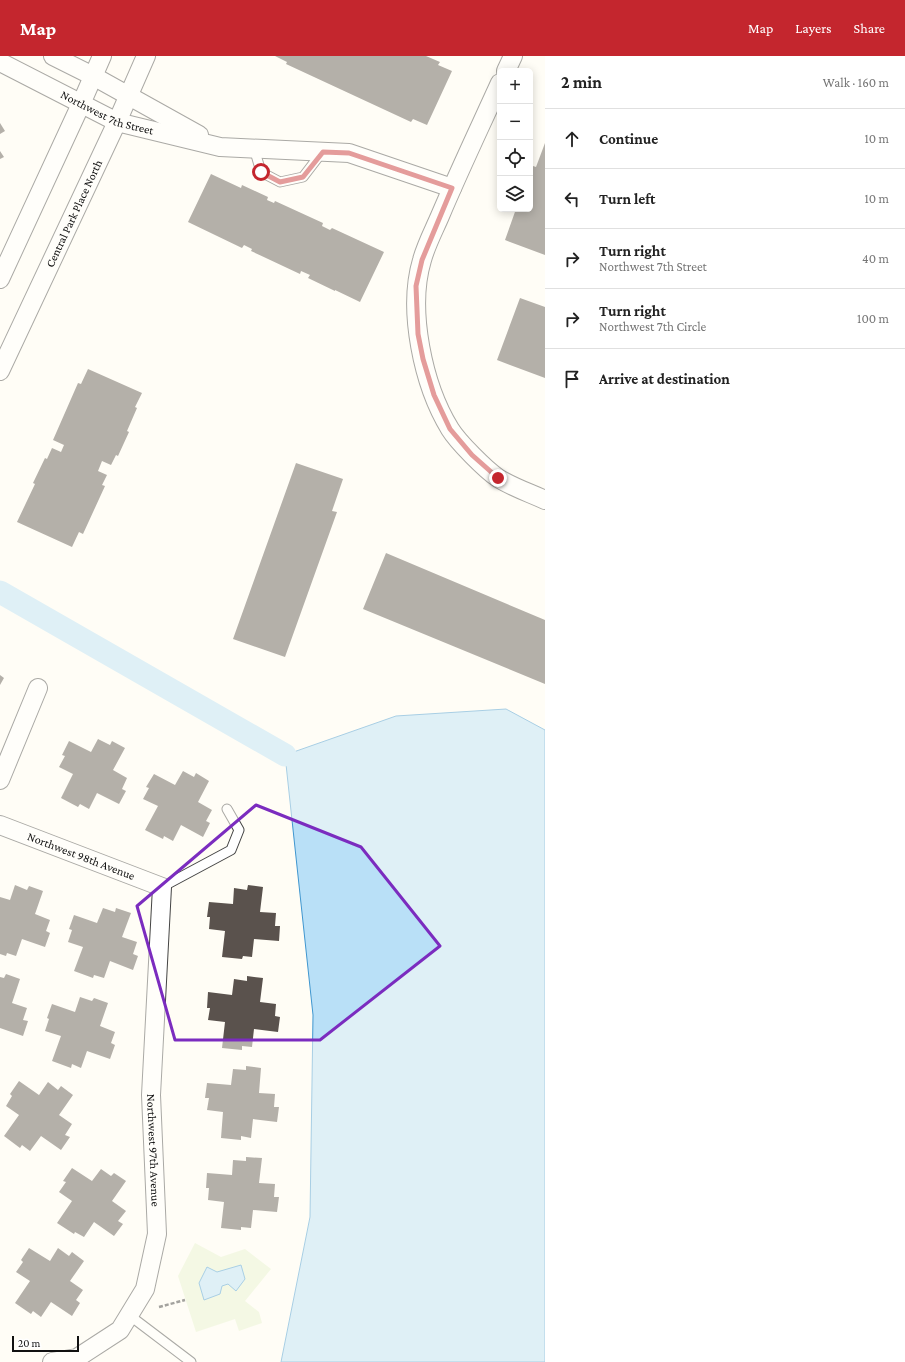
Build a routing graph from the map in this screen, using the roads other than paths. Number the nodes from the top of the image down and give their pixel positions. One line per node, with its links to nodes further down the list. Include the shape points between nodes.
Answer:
1 (53, 56): 7 (street, Northwest 7th Street)
2 (102, 56): 7 (street)
3 (146, 56): 9 (street, Central Park Place North)
4 (513, 56): 6 (street)
5 (0, 62): 10 (street, Northwest 7th Street)
6 (507, 68)
7 (93, 76): 9 (street, Northwest 7th Street); 10 (street)
8 (497, 90): 15 (street)
9 (127, 96): 11 (street, Central Park Place North); 12 (street, Northwest 7th Street)
10 (81, 104): 11 (street, Northwest 7th Street); 16 (street)
11 (117, 122): 12 (street, Northwest 7th Street); 17 (street, Central Park Place North)
12 (220, 147): 13 (street, Northwest 7th Street)
13 (254, 148): 14 (street, Northwest 7th Street); 14 (lane, via 261,172 280,182 303,177)
14 (323, 152): 15 (street, Northwest 7th Street, via 349,153)
15 (452, 188): 18 (street, via 422,260 416,286 418,334 423,359 434,395 450,429 472,455 498,478)
16 (0, 279)
17 (0, 371)
18 (545, 500)
19 (38, 688): 20 (street)
20 (0, 780)
21 (227, 809): 23 (lane, via 239,830 231,850)
22 (0, 825): 23 (street, Northwest 98th Avenue)
23 (162, 886): 24 (street, Northwest 97th Avenue, via 151,1096 157,1234 145,1288)
24 (129, 1315): 25 (street, Northwest 97th Avenue, via 120,1330 77,1358); 26 (lane)
25 (52, 1362)
26 (191, 1362)

